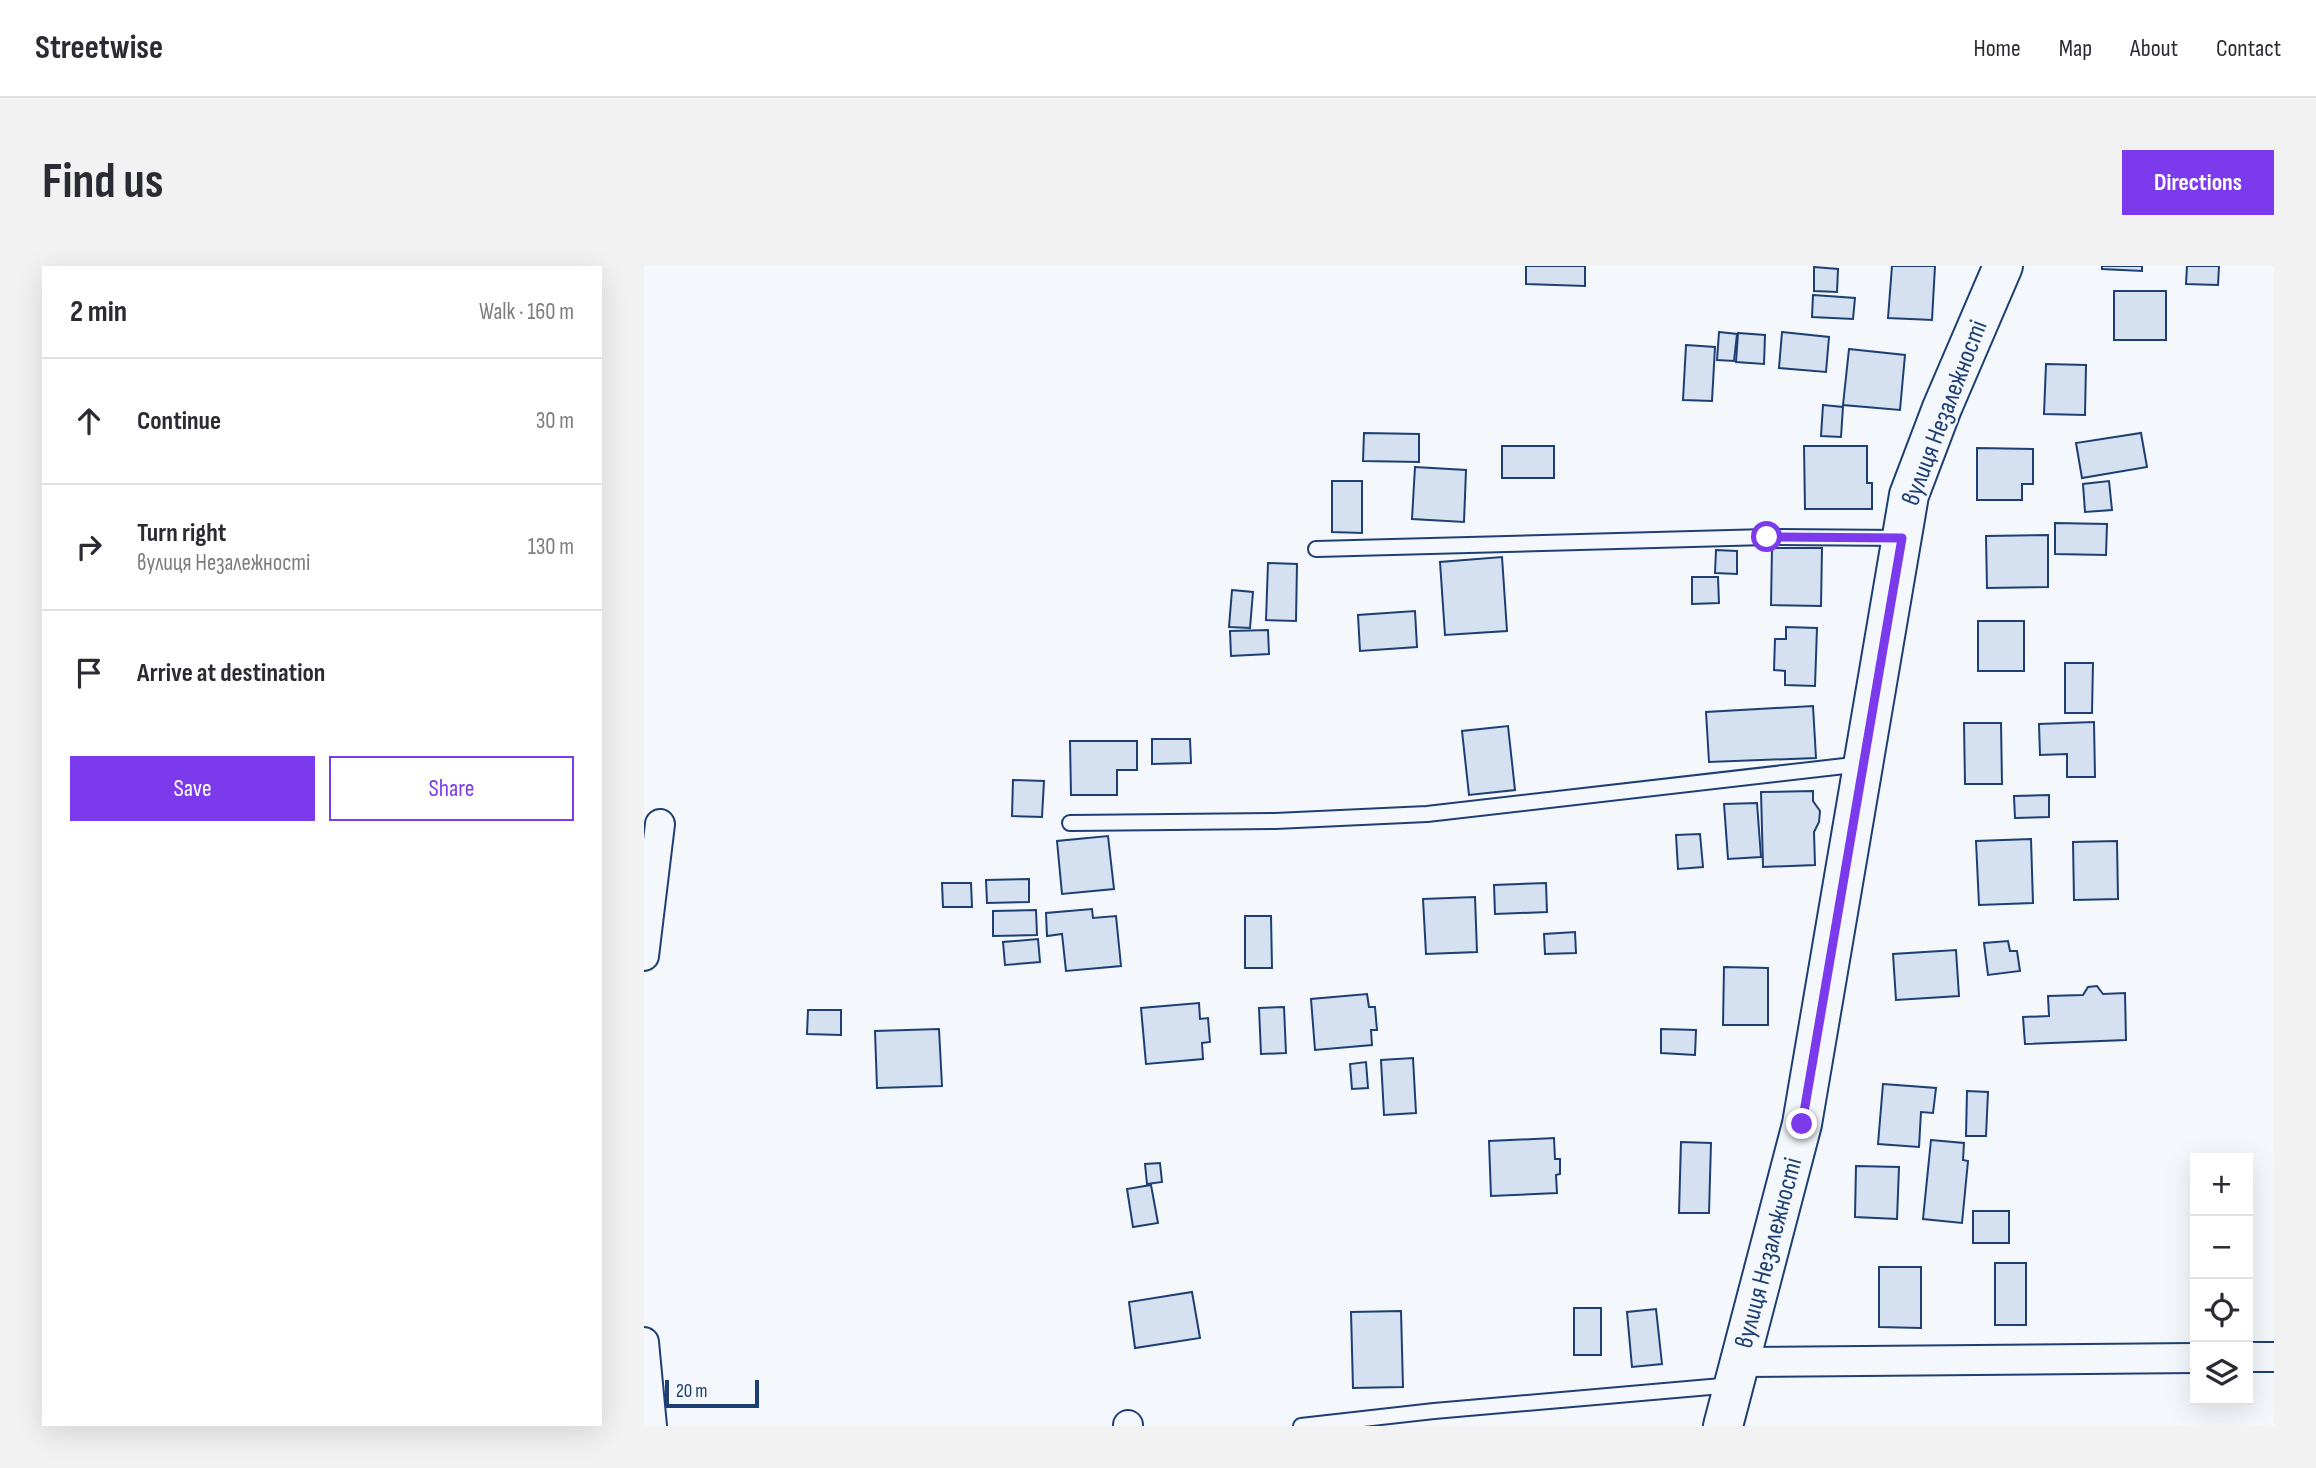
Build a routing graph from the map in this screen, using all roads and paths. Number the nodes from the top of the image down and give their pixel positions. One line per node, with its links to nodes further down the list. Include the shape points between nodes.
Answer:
1 (2003, 266): 2 (street, вулиця Незалежності, via 1909,495)
2 (1902, 538): 3 (lane, via 1767,537); 4 (street, вулиця Незалежності)
3 (1316, 549)
4 (1863, 764): 5 (lane, via 1427,814); 12 (street, вулиця Незалежності, via 1802,1124)
5 (1070, 823)
6 (660, 824): 7 (street)
7 (644, 956)
8 (644, 1342): 13 (street)
9 (2190, 1357): 12 (street)
10 (2253, 1357): 11 (street)
11 (2274, 1357)
12 (1737, 1373): 14 (lane); 15 (street, вулиця Незалежності)
13 (652, 1426)
14 (1301, 1426)
15 (1723, 1426)

